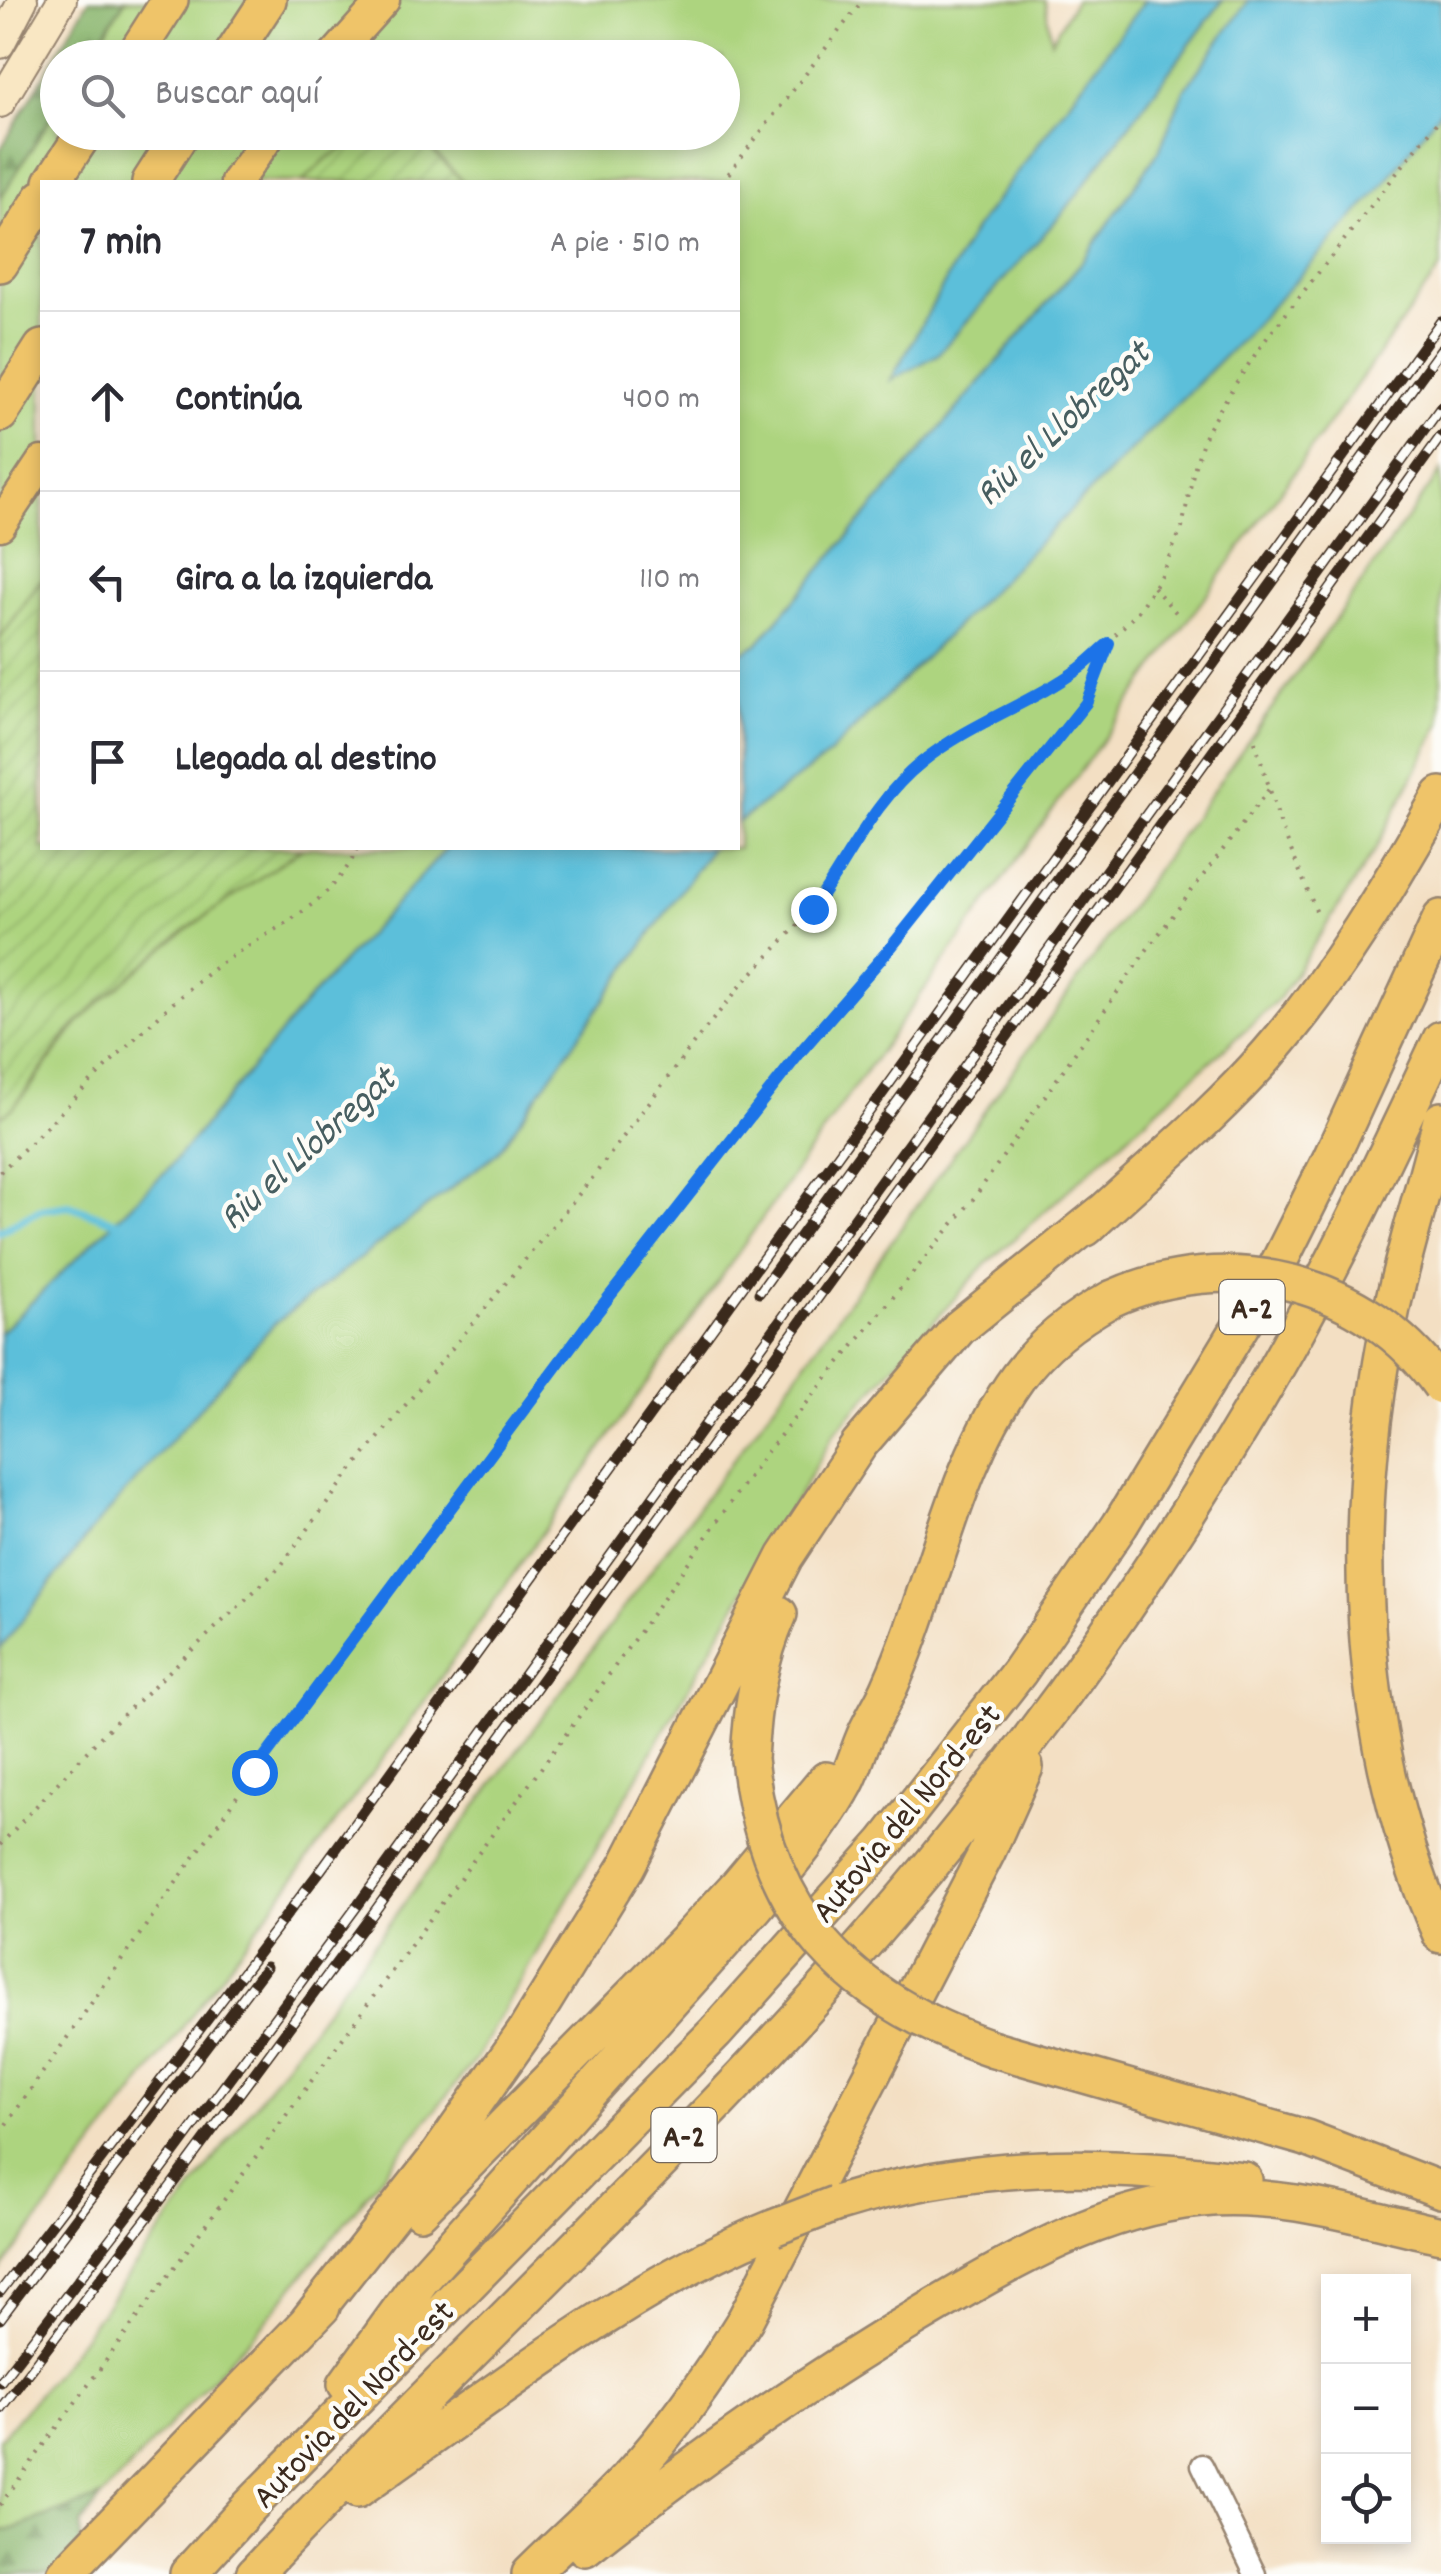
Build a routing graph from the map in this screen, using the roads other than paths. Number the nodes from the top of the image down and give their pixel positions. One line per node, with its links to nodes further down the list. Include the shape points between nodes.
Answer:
1 (23, 0): 9 (main road)
2 (62, 0): 10 (main road)
3 (170, 0): 6 (highway)
4 (268, 0): 7 (highway)
5 (384, 0): 8 (main road)
6 (144, 40)
7 (242, 40)
8 (348, 40)
9 (0, 44)
10 (0, 104)
11 (73, 150): 14 (highway)
12 (170, 150): 15 (highway)
13 (259, 150): 16 (main road)
14 (53, 180)
15 (151, 180)
16 (237, 180)
17 (40, 201): 18 (highway)
18 (0, 264)
19 (40, 351): 20 (highway)
20 (0, 414)
21 (40, 465): 22 (main road)
22 (0, 526)
23 (1441, 796): 27 (highway, via 1354,942 1301,1015 1230,1093)
24 (1441, 918): 35 (highway, Autovia del Nord-est / A-2, via 1276,1268 1120,1525 1018,1672 885,1843 716,2032)
25 (1441, 1038): 29 (highway, Autovia del Nord-est / A-2, via 1259,1397)
26 (1441, 1120): 31 (highway, via 1379,1385 1368,1465 1364,1615 1389,1786)
27 (1103, 1212): 32 (highway, bridge, via 920,1397 840,1504 788,1593 755,1688 749,1759 764,1842 802,1920 852,1976 946,2032 1306,2138); 34 (highway, via 959,1328 858,1445 785,1558 636,1848 557,1982 485,2092)
28 (1441, 1386): 30 (highway, bridge, via 1403,1340 1347,1302 1252,1274 1177,1276 1083,1315 1020,1374 999,1406)
29 (1050, 1710): 37 (highway, Autovia del Nord-est / A-2, via 924,1873 754,2064); 41 (highway, via 987,1852 746,2320 663,2438)
30 (864, 1738): 34 (highway, via 686,1940); 35 (highway, via 844,1788 805,1846 422,2279)
31 (1441, 1934)
32 (1441, 2190)
33 (1441, 2234): 37 (highway, bridge, via 1250,2181 1137,2168 1054,2166 911,2184 835,2204 680,2273); 42 (highway, via 1230,2197 1166,2205 1079,2230 970,2286 819,2378)
34 (308, 2321): 38 (highway)
35 (292, 2464): 39 (highway, Autovia del Nord-est / A-2)
36 (1202, 2465): 43 (street)
37 (290, 2536): 40 (highway, Autovia del Nord-est / A-2)
38 (65, 2574)
39 (188, 2574)
40 (254, 2574)
41 (530, 2574)
42 (553, 2574)
43 (1255, 2574)

